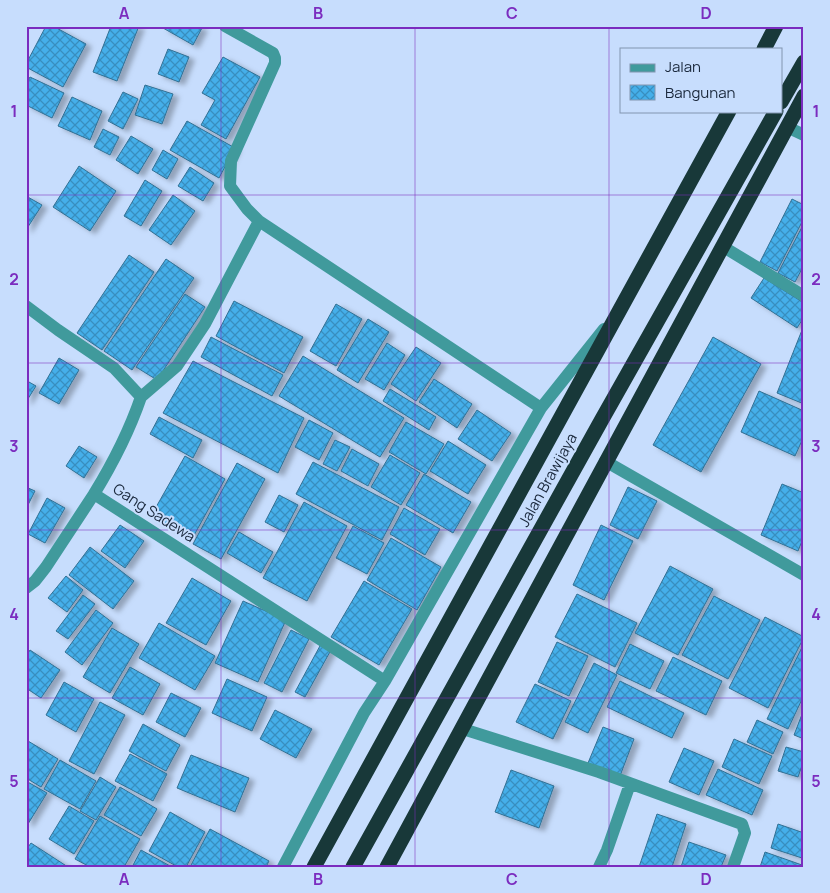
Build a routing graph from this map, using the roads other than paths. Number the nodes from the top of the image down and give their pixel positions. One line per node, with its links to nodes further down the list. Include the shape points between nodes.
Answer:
1 (225, 26): 11 (street, via 273,53 275,58 230,161 230,186)
2 (776, 26): 3 (highway)
3 (765, 48)
4 (804, 62): 6 (highway)
5 (804, 96): 9 (highway)
6 (782, 100)
7 (728, 112): 15 (highway, Jalan Brawijaya)
8 (775, 112): 27 (highway, Jalan Brawijaya)
9 (787, 127): 10 (street); 12 (highway)
10 (804, 135)
11 (259, 221): 16 (street, via 205,324 182,359); 17 (street)
12 (722, 246): 13 (street); 18 (highway)
13 (804, 296)
14 (26, 306): 16 (street, via 114,368)
15 (620, 309): 17 (street); 26 (highway, Jalan Brawijaya)
16 (141, 397): 19 (street, Gang Sadewa, via 116,458)
17 (541, 408): 22 (street)
18 (605, 461): 20 (street); 23 (highway)
19 (94, 494): 21 (street, via 46,567); 22 (street, Gang Sadewa)
20 (804, 575)
21 (26, 588)
22 (385, 681): 25 (street, via 364,713)
23 (463, 729): 24 (street); 28 (highway)
24 (630, 784): 29 (street); 30 (street, via 742,824 745,833)
25 (283, 867)
26 (314, 867)
27 (353, 867)
28 (387, 867)
29 (599, 867)
30 (733, 867)

